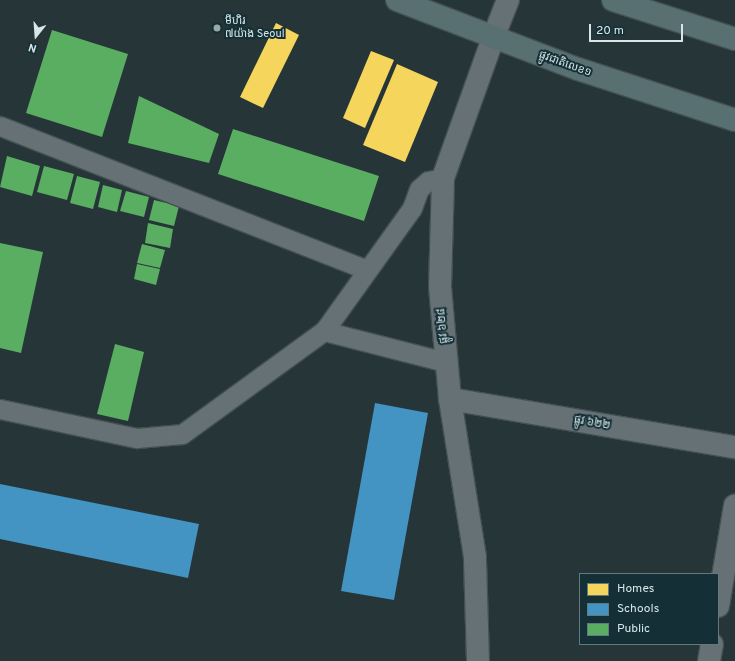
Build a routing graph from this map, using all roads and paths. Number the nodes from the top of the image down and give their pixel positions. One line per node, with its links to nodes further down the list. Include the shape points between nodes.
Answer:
1 (397, 0): 4 (highway, ផ្លូវជាតិលេខ១)
2 (508, 0): 4 (street, ផ្លូវ ៦២៨)
3 (613, 0): 5 (highway)
4 (493, 38): 6 (highway, ផ្លូវជាតិលេខ១, via 578,69); 8 (street, ផ្លូវ ៦២៨)
5 (735, 40)
6 (735, 120)
7 (0, 126): 9 (lane)
8 (443, 178): 9 (lane, via 428,181 419,190 412,208); 11 (street, ផ្លូវ ៦២៨, via 440,287)
9 (367, 270): 10 (lane)
10 (324, 331): 11 (lane); 13 (lane, via 182,434 137,438)
11 (446, 362): 12 (street, ផ្លូវ ៦២៨)
12 (450, 399): 14 (street, ផ្លូវ ៦២២); 18 (street, ផ្លូវ ៦២៨, via 475,557)
13 (0, 409)
14 (735, 447)
15 (735, 505): 16 (street)
16 (719, 600)
17 (712, 645): 19 (street)
18 (478, 661)
19 (709, 661)

